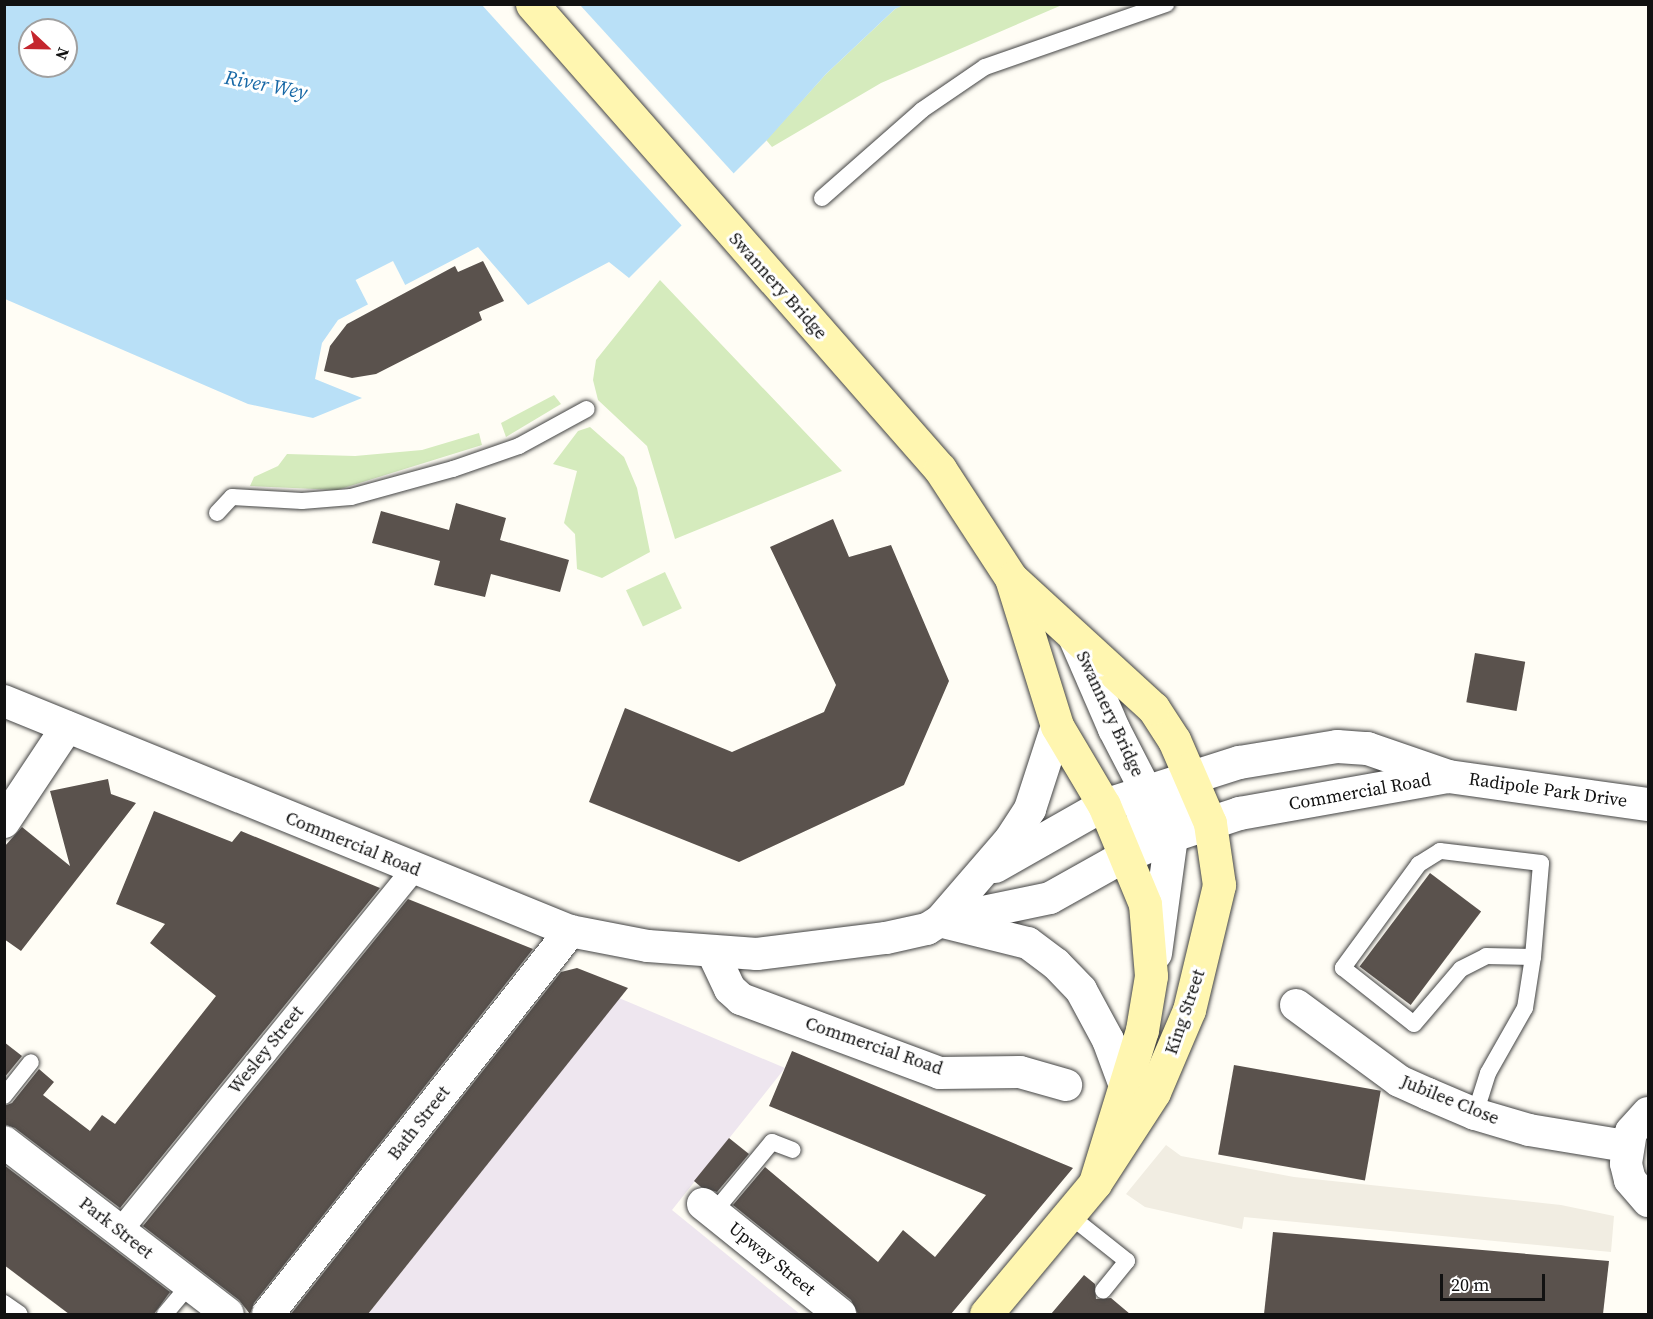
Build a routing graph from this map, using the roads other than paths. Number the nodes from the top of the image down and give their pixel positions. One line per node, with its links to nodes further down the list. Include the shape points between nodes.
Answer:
1 (532, 4): 6 (main road, Swannery Bridge, via 940,469)
2 (1166, 4): 3 (lane, via 985,67 922,110)
3 (822, 198)
4 (587, 409): 5 (lane, via 519,446 453,469 351,497 302,501 232,497)
5 (217, 513)
6 (1011, 578): 7 (main road, Swannery Bridge); 9 (main road, Swannery Bridge)
7 (1075, 639): 11 (main road, Swannery Bridge, via 1153,708); 13 (street, Swannery Bridge)
8 (4, 701): 10 (street, Commercial Road)
9 (1057, 726): 14 (main road, Swannery Bridge); 21 (street, Commercial Road, via 1030,809)
10 (68, 727): 16 (street); 20 (street, Commercial Road)
11 (1192, 775): 12 (street, Commercial Road, via 1239,762 1337,746 1367,748); 13 (street, Commercial Road); 17 (main road, Swannery Bridge); 18 (street, King Street, via 1177,805)
12 (1448, 776): 15 (street, Radipole Park Drive); 17 (street, Commercial Road, via 1308,800)
13 (1145, 789): 14 (street, Commercial Road); 19 (street, via 1146,810)
14 (1104, 805): 19 (main road, Swannery Bridge); 21 (street, Commercial Road)
15 (1641, 809)
16 (4, 822)
17 (1209, 823): 18 (street, Commercial Road); 37 (main road, King Street, via 1219,885 1189,1010 1154,1092)
18 (1172, 835): 19 (street, Commercial Road); 26 (street, King Street)
19 (1127, 855): 22 (street, Commercial Road, via 1050,898); 26 (main road, King Street, via 1145,904)
20 (414, 869): 23 (street, Commercial Road); 41 (street, Wesley Street)
21 (981, 875): 22 (street, Commercial Road)
22 (940, 921): 24 (street, Commercial Road, via 927,929 826,947 757,954); 29 (street, via 1028,943 1056,964 1081,990 1108,1040)
23 (570, 931): 24 (street, Commercial Road, via 648,946); 48 (street, Bath Street)
24 (712, 951): 30 (street, Commercial Road, via 730,989 741,999 940,1073 1020,1072)
25 (1533, 957): 25 (lane, via 1541,863 1440,851 1419,864 1343,968 1414,1024 1461,969 1486,956); 33 (lane, via 1525,1008 1488,1073)
26 (1152, 976): 29 (main road, King Street, via 1142,1030)
27 (1296, 1005): 33 (street, Jubilee Close, via 1399,1081)
28 (30, 1062): 31 (lane)
29 (1124, 1083): 37 (main road, King Street)
30 (1066, 1086)
31 (4, 1095)
32 (1648, 1113): 35 (street, via 1631,1132)
33 (1475, 1114): 35 (street, Jubilee Close, via 1529,1130)
34 (4, 1142): 41 (street, Park Street)
35 (1626, 1146): 38 (street, via 1630,1180)
36 (793, 1150): 39 (lane, via 772,1142)
37 (1095, 1183): 40 (main road, King Street)
38 (1648, 1201)
39 (709, 1208): 49 (street, Upway Street)
40 (1069, 1215): 43 (lane, via 1127,1261); 50 (main road, King Street)
41 (120, 1231): 42 (street, Park Street)
42 (189, 1285): 46 (lane); 47 (street, Park Street)
43 (1103, 1291)
44 (4, 1303): 45 (lane)
45 (20, 1314)
46 (165, 1314)
47 (228, 1314)
48 (268, 1314)
49 (840, 1314)
50 (986, 1314)

